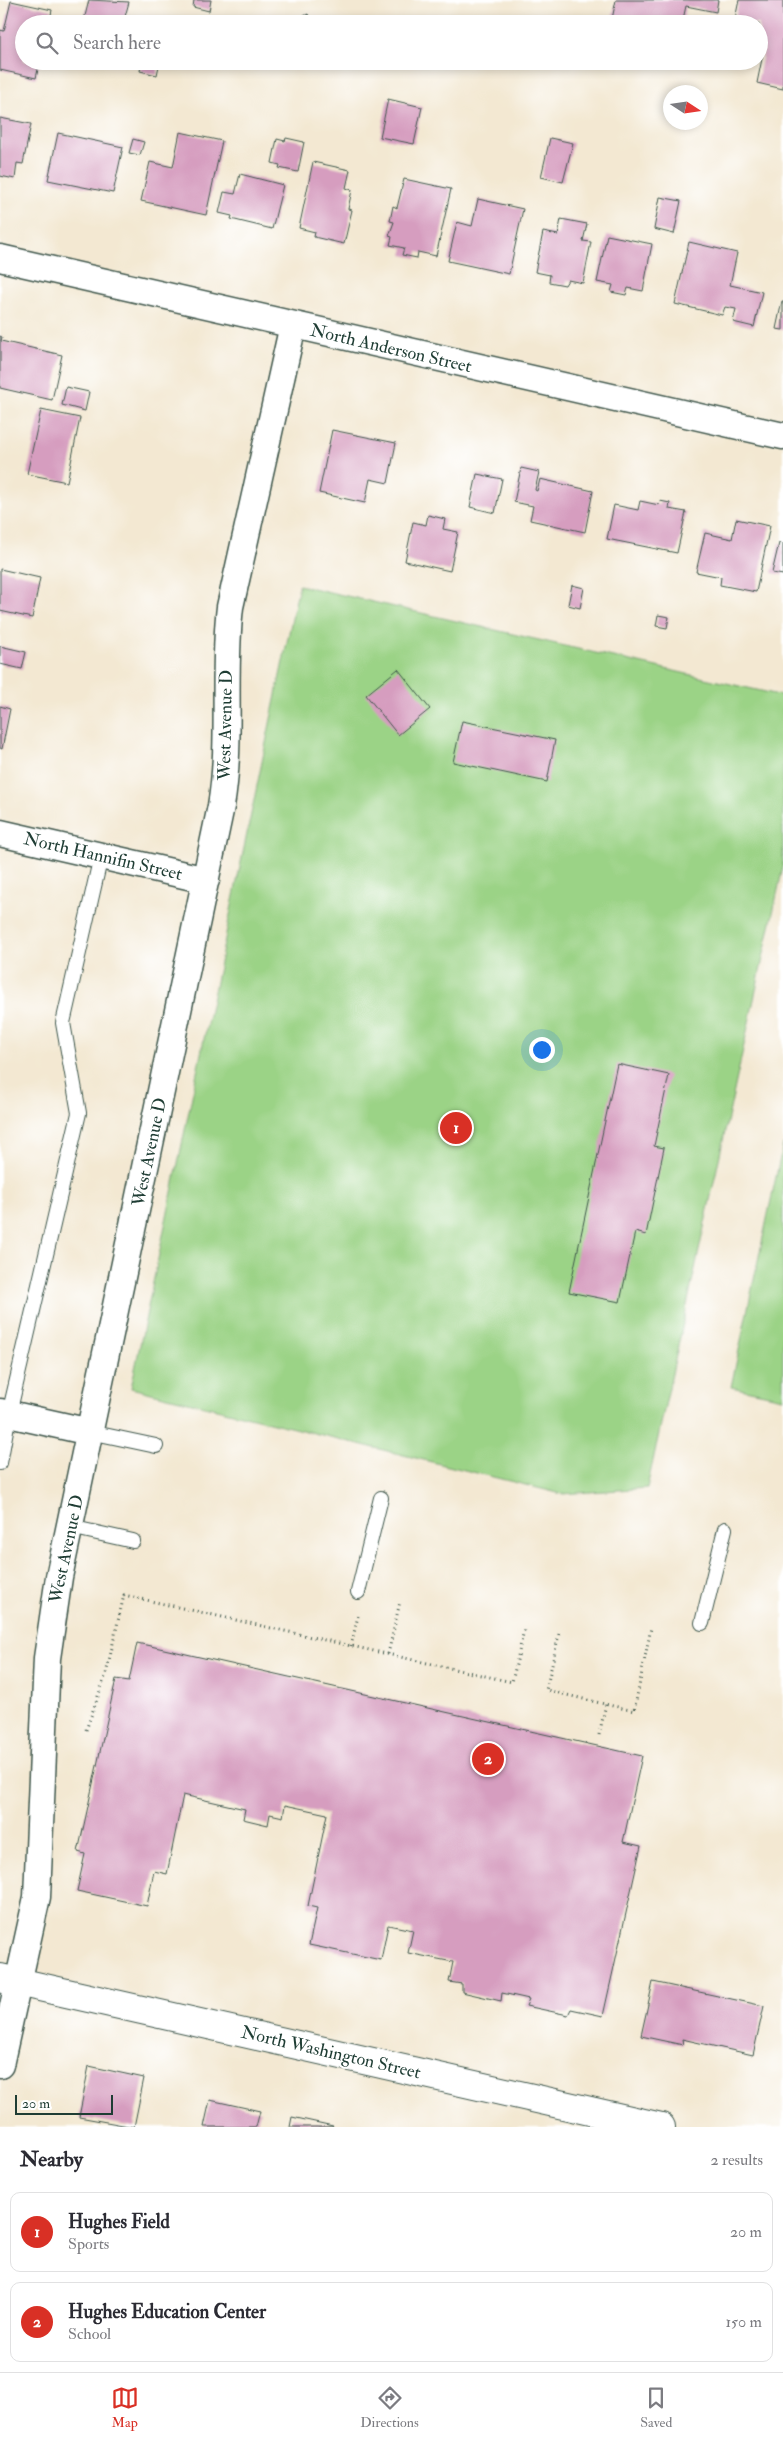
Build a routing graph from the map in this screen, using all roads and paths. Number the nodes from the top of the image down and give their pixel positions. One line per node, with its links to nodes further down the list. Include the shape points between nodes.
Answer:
1 (0, 258): 2 (street, North Anderson Street)
2 (293, 325): 3 (street, North Anderson Street); 6 (street, West Avenue D, via 230,607 226,650 227,763)
3 (783, 436)
4 (0, 833): 5 (street, North Hannifin Street)
5 (101, 856): 6 (street, North Hannifin Street); 7 (lane, via 63,1023 79,1113)
6 (206, 880): 8 (street, West Avenue D)
7 (4, 1413): 8 (street); 10 (lane)
8 (90, 1432): 9 (lane); 12 (street, West Avenue D)
9 (156, 1446)
10 (0, 1463)
11 (381, 1498): 15 (lane)
12 (70, 1527): 14 (lane); 27 (street, West Avenue D, via 50,1632 37,1897)
13 (724, 1529): 18 (lane)
14 (133, 1541)
15 (358, 1592)
16 (400, 1602): 23 (path)
17 (360, 1611): 22 (path)
18 (702, 1623)
19 (651, 1628): 24 (path, via 634,1711)
20 (524, 1630): 23 (path, via 512,1682)
21 (559, 1634): 24 (path, via 546,1690)
22 (351, 1646): 23 (path); 25 (path, via 124,1595 106,1674)
23 (388, 1654)
24 (606, 1704): 26 (path)
25 (86, 1730)
26 (599, 1735)
27 (10, 1980): 28 (street, West Avenue D); 29 (main road, North Washington Street)
28 (0, 2065)
29 (661, 2127)

